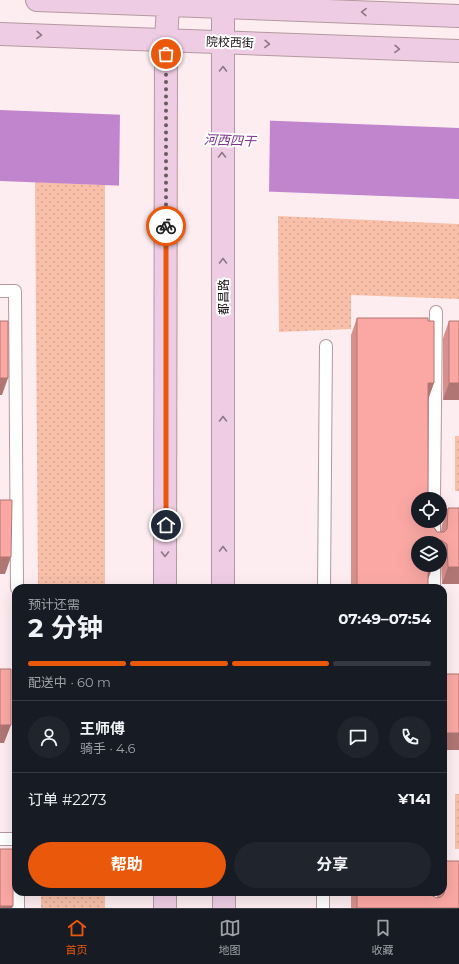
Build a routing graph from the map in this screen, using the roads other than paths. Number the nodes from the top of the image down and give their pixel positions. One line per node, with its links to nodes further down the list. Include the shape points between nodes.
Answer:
1 (37, 0): 2 (main road)
2 (168, 5): 3 (main road); 6 (main road)
3 (223, 7): 4 (main road, one-way to 3); 7 (main road, 都昌路)
4 (459, 16)
5 (0, 34): 6 (main road, 院校西街, one-way to 6)
6 (166, 40): 7 (main road, 院校西街); 15 (main road, one-way to 15)
7 (223, 42): 8 (main road, 院校西街, one-way to 8); 16 (main road, 都昌路, one-way to 7)
8 (459, 51)
9 (0, 291): 14 (lane, via 16,291)
10 (436, 312): 12 (lane)
11 (326, 346): 17 (lane)
12 (434, 492)
13 (434, 572): 18 (lane)
14 (17, 584)
15 (165, 584)
16 (223, 584)
17 (324, 584)
18 (434, 584)
19 (0, 839): 20 (lane)
20 (12, 839)
21 (18, 896): 26 (lane)
22 (165, 896): 27 (main road)
23 (224, 896): 28 (main road)
24 (323, 896): 29 (lane)
25 (431, 896): 30 (lane)
26 (18, 908)
27 (165, 908)
28 (224, 908)
29 (323, 908)
30 (431, 908)

